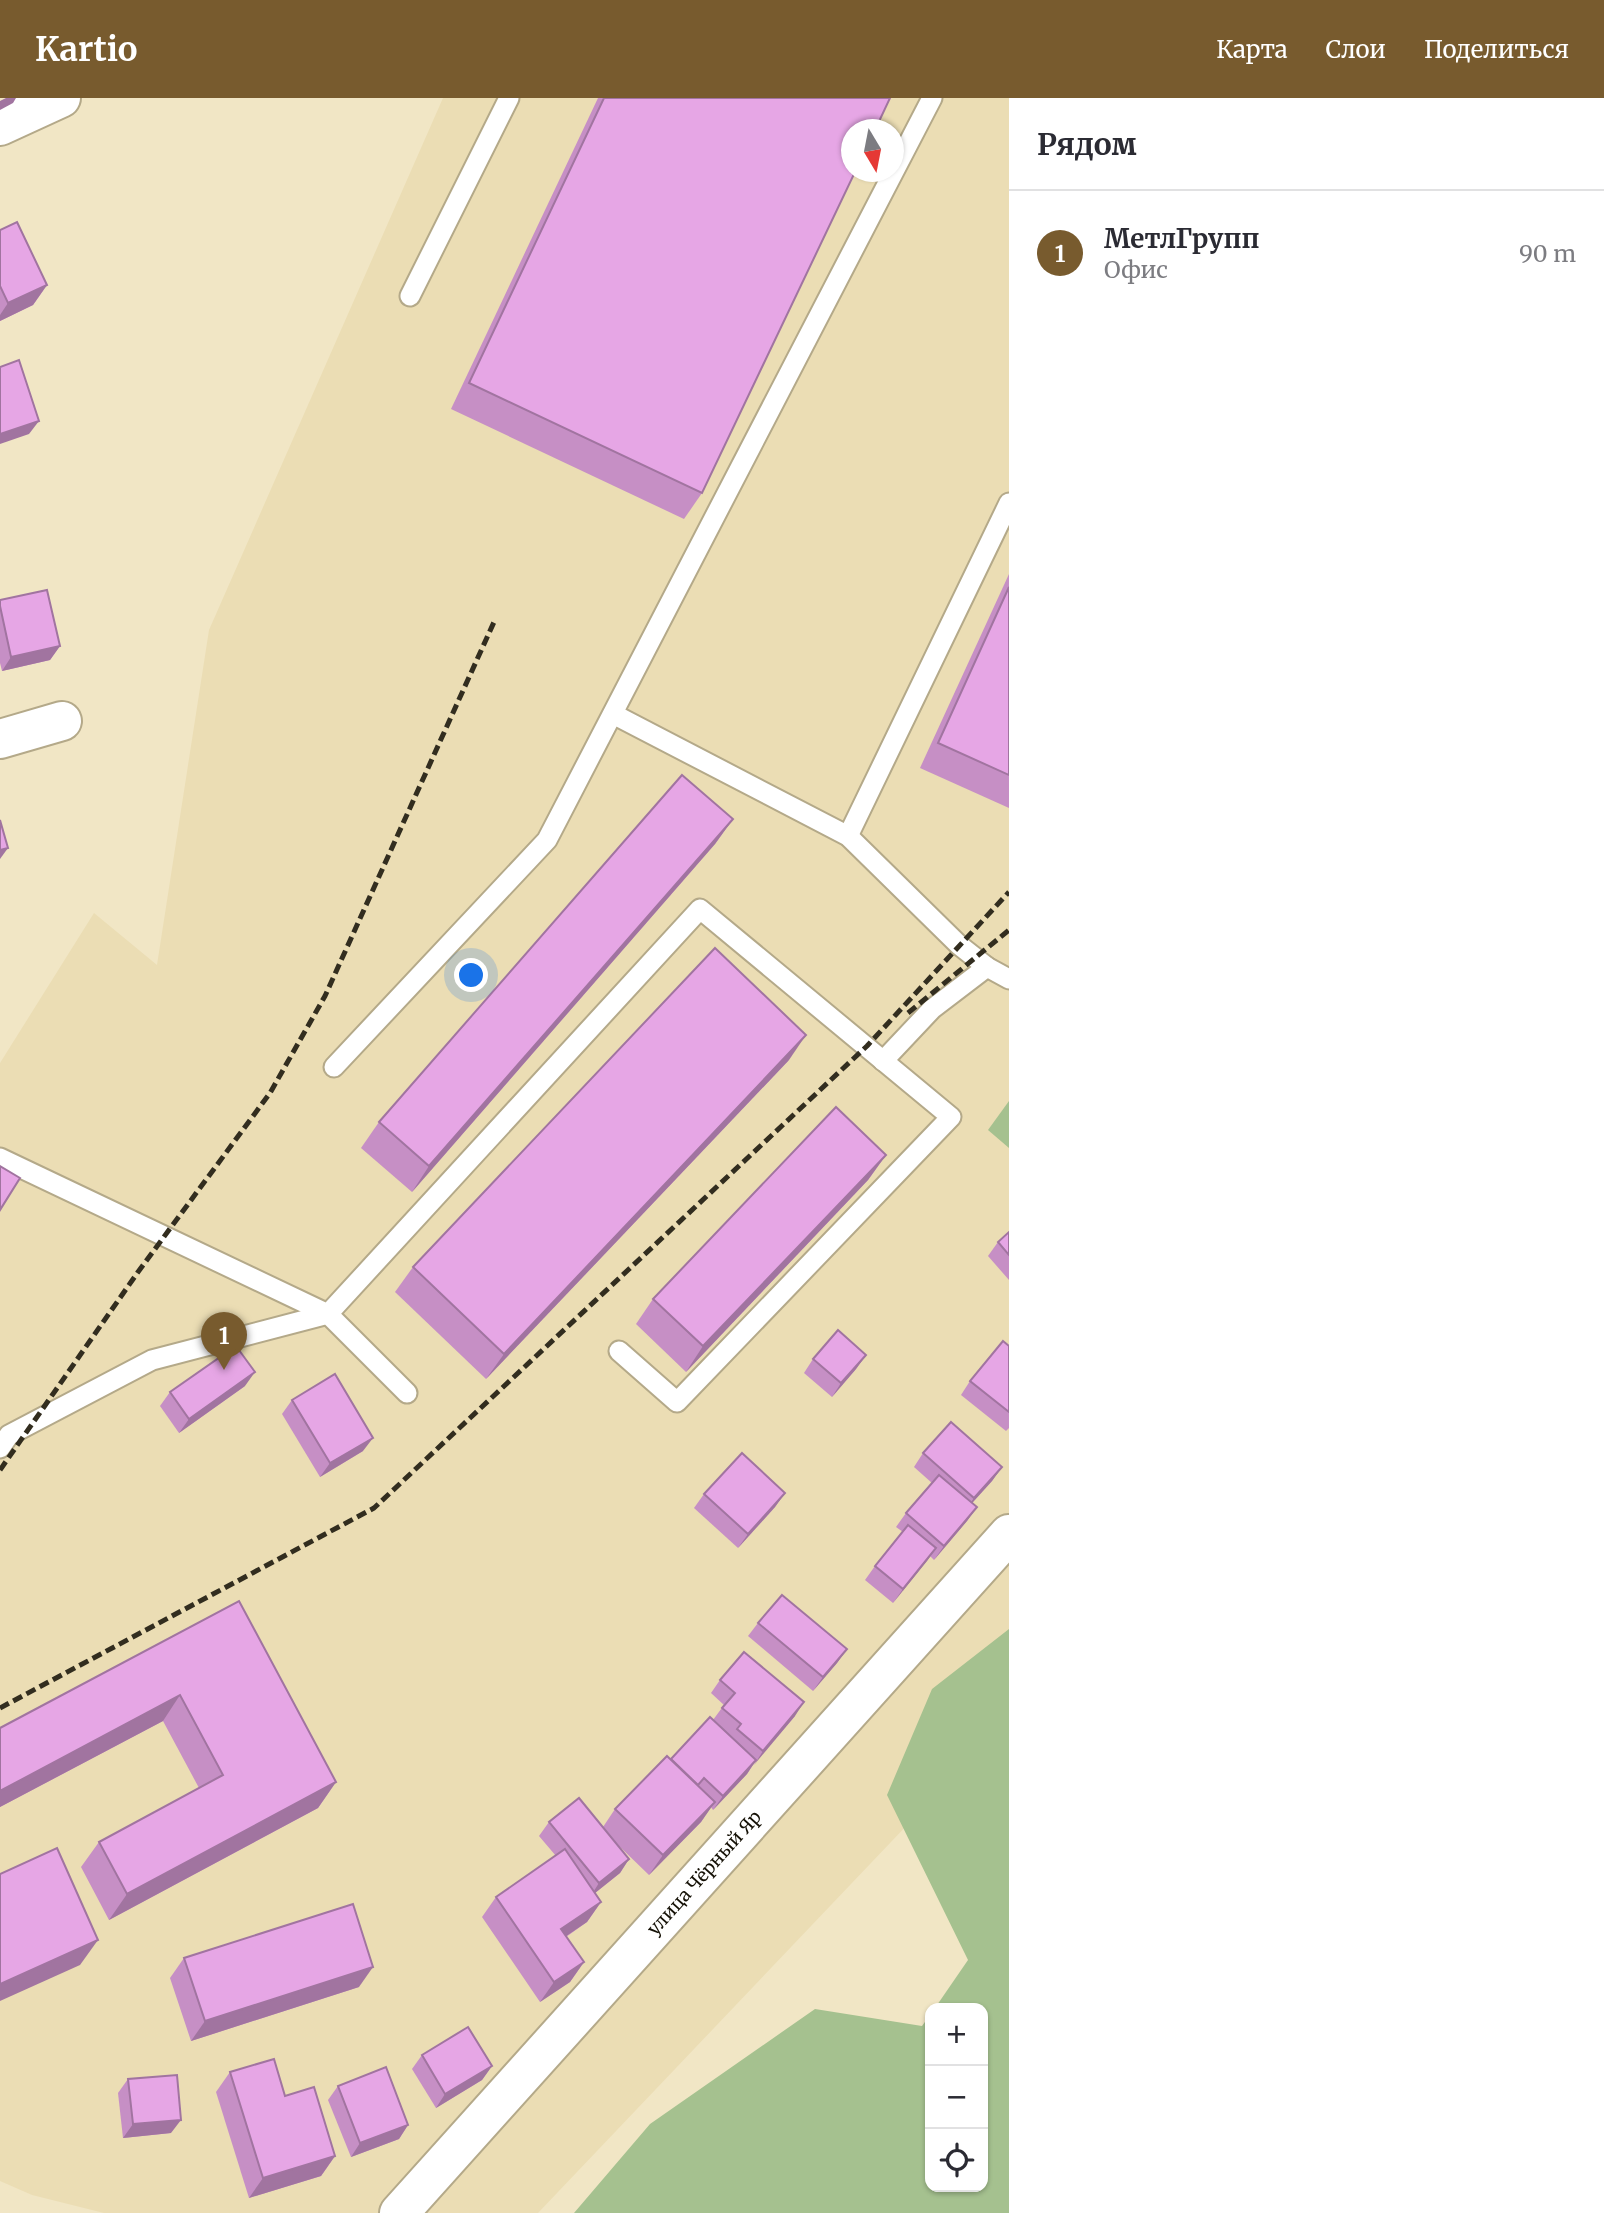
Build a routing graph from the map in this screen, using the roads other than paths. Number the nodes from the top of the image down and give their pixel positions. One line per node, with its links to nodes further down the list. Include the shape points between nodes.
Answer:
1 (61, 98): 4 (street)
2 (509, 98): 5 (lane)
3 (932, 98): 7 (lane)
4 (0, 126)
5 (410, 296)
6 (1009, 503): 10 (lane)
7 (613, 714): 10 (lane); 14 (lane, via 547,840)
8 (62, 721): 9 (street)
9 (0, 739)
10 (848, 836): 11 (lane)
11 (987, 967): 12 (lane); 13 (lane, via 932,1009)
12 (1009, 979)
13 (883, 1060): 16 (lane, via 700,909); 17 (lane, via 951,1117 677,1402)
14 (334, 1068)
15 (0, 1158): 16 (lane)
16 (328, 1314): 18 (lane); 19 (lane, via 152,1360 9,1435)
17 (619, 1351)
18 (407, 1393)
19 (0, 1448)
20 (1009, 1534): 21 (street, улица Чёрный Яр)
21 (399, 2213)

